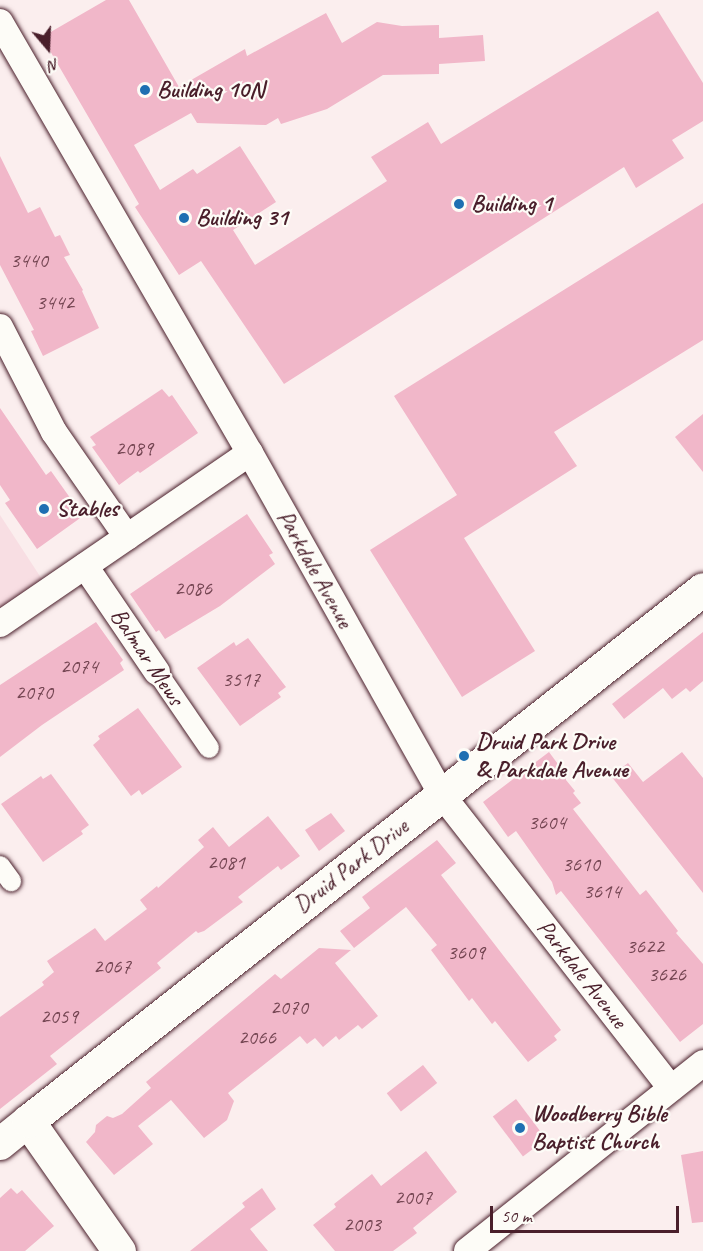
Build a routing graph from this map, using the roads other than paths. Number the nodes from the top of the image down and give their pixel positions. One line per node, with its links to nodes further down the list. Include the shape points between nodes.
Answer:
1 (0, 22): 3 (street, Parkdale Avenue)
2 (0, 327): 4 (street, via 54,432)
3 (250, 453): 4 (street); 10 (street, Parkdale Avenue)
4 (127, 537): 5 (street)
5 (85, 566): 7 (street); 8 (street, Balmar Mews)
6 (703, 589): 10 (main road, Druid Park Drive)
7 (0, 624)
8 (157, 672): 9 (street, Balmar Mews)
9 (209, 748)
10 (442, 795): 12 (street, Parkdale Avenue); 13 (main road, Druid Park Drive)
11 (703, 1063): 12 (street)
12 (671, 1088): 16 (street)
13 (28, 1121): 14 (street, Druid Park Drive); 15 (main road)
14 (0, 1144)
15 (119, 1251)
16 (467, 1251)

